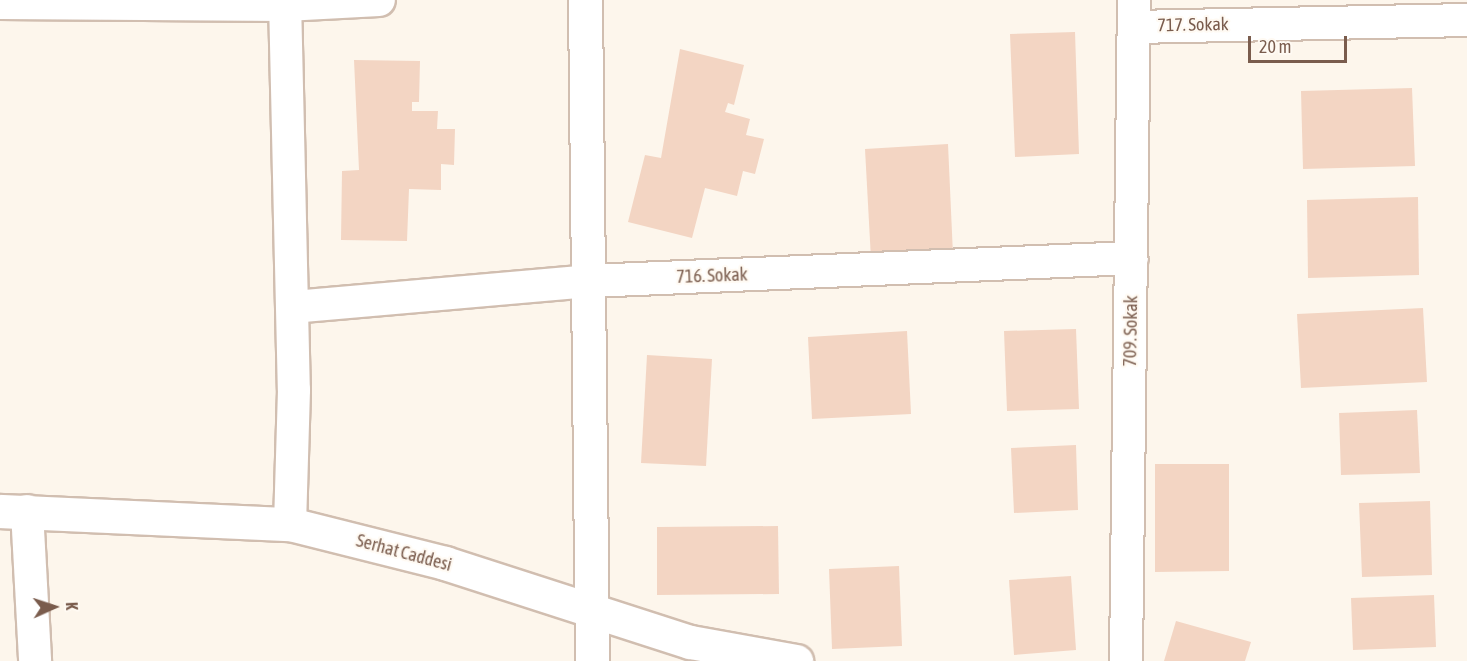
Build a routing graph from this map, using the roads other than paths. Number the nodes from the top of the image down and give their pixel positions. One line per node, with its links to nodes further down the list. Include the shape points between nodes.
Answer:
1 (379, 0): 4 (street)
2 (585, 0): 8 (street)
3 (0, 3): 4 (street)
4 (285, 3): 9 (street)
5 (1134, 13): 6 (street, 717. Sokak); 7 (street, 709. Sokak)
6 (1467, 20)
7 (1132, 258): 8 (street, 716. Sokak); 16 (street, 709. Sokak)
8 (590, 281): 9 (street, 716. Sokak); 12 (street)
9 (293, 307): 11 (street)
10 (14, 511): 11 (street, Serhat Caddesi); 13 (street)
11 (290, 524): 12 (street, Serhat Caddesi, via 445,563)
12 (591, 611): 14 (street); 15 (street, Serhat Caddesi, via 690,642)
13 (35, 661)
14 (592, 661)
15 (796, 661)
16 (1126, 661)

